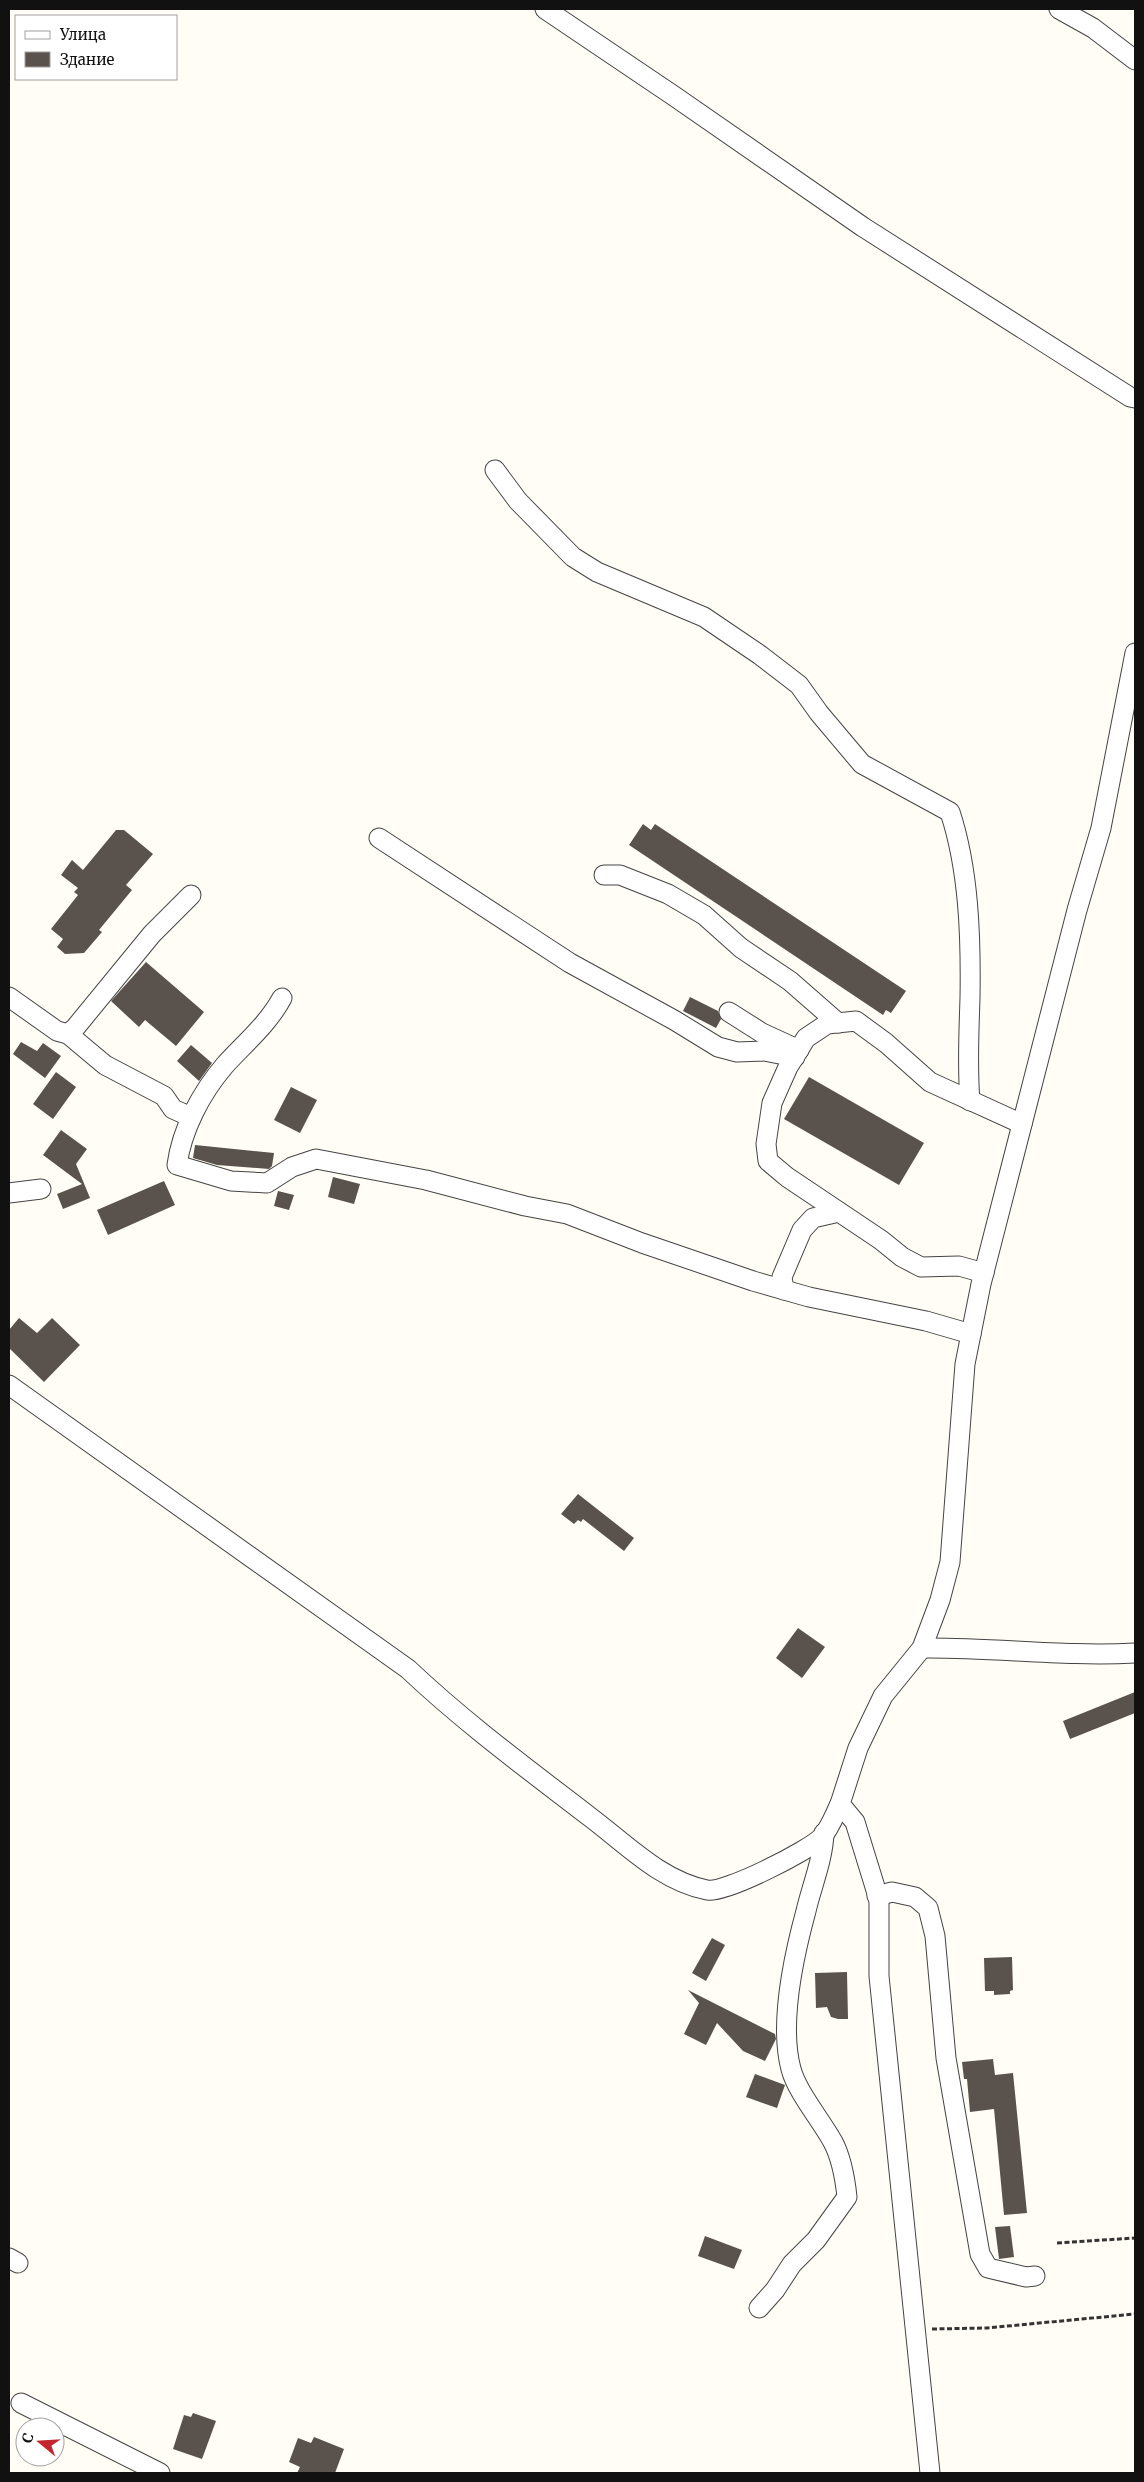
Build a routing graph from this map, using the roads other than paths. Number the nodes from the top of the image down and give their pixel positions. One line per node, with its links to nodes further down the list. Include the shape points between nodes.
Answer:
1 (544, 9): 4 (street, via 862,227)
2 (1059, 9): 3 (street, via 1093,28)
3 (1135, 60)
4 (1135, 398)
5 (494, 470): 16 (street, via 518,501 573,557 597,572 704,617 799,686 862,764 950,812 958,838 968,924 967,1071)
6 (1135, 653): 18 (street, via 1100,828)
7 (379, 838): 15 (street, via 570,963 718,1047 737,1052)
8 (604, 876): 13 (street, via 620,875 668,894 704,915 741,948 790,981)
9 (192, 895): 14 (street, via 152,934)
10 (9, 997): 14 (street, via 56,1031)
11 (282, 998): 17 (street, via 274,1012 224,1067)
12 (729, 1012): 15 (street)
13 (838, 1023): 15 (street, via 827,1024 806,1038); 16 (street, via 856,1021 930,1082)
14 (68, 1034): 17 (street, via 105,1064 164,1096 173,1109)
15 (797, 1053): 21 (street, via 772,1102 766,1144 768,1162)
16 (970, 1101): 18 (street)
17 (191, 1117): 23 (street, via 177,1165 231,1181 267,1183 292,1167 316,1159 342,1163 567,1214 642,1244)
18 (1022, 1124): 22 (street)
19 (41, 1189): 20 (street)
20 (9, 1193)
21 (839, 1212): 22 (street, via 921,1267 959,1266); 23 (street, via 813,1218 802,1230 782,1277)
22 (984, 1273): 24 (street)
23 (784, 1290): 24 (street)
24 (971, 1334): 26 (street, via 961,1400 956,1512 950,1562)
25 (9, 1385): 29 (street, via 408,1669 559,1793 646,1861 681,1883 710,1891 742,1882 807,1848)
26 (922, 1648): 27 (street, via 1107,1655); 28 (street, via 883,1696 858,1748)
27 (1135, 1653)
28 (840, 1804): 29 (street); 30 (street, via 855,1822)
29 (824, 1833): 32 (street, via 823,1851 792,1972 787,2024 791,2070 834,2143 844,2171 847,2197)
30 (878, 1896): 31 (street, via 892,1892 915,1897 928,1908 935,1936 946,2058 980,2254 988,2268); 35 (street, via 879,1976)
31 (1035, 2276)
32 (759, 2308)
33 (21, 2403): 34 (street)
34 (160, 2473)
35 (930, 2473)

